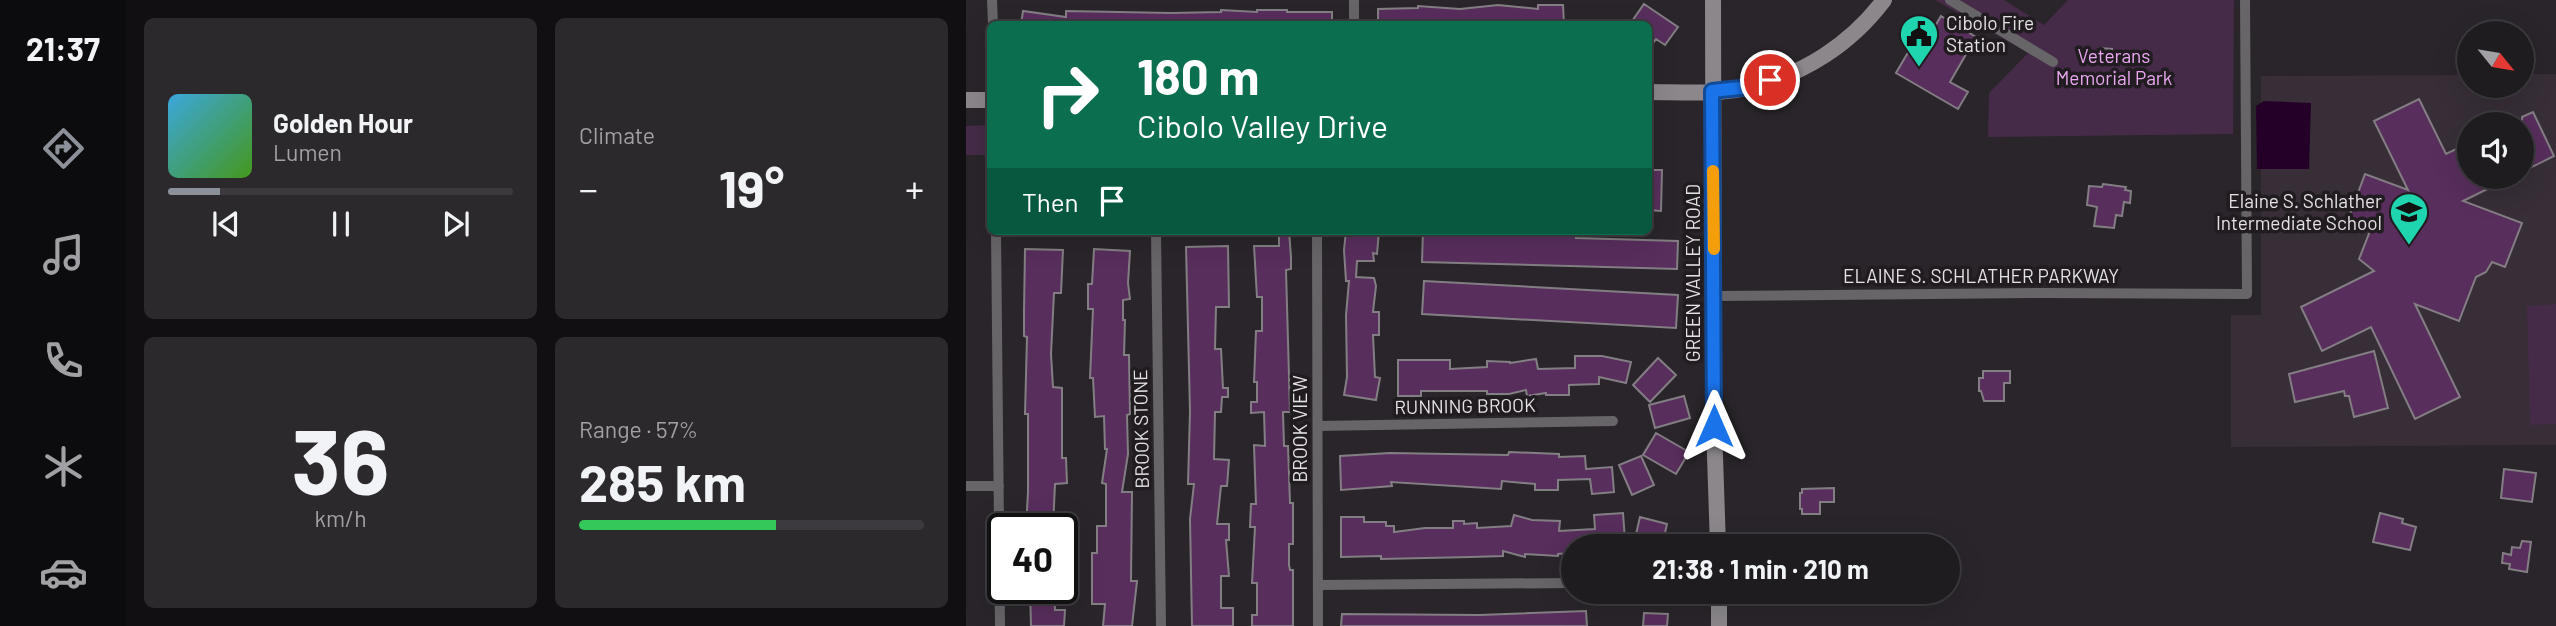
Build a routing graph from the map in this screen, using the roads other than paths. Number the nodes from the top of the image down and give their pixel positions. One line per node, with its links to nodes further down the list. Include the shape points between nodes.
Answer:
1 (992, 0): 7 (street)
2 (1354, 0): 8 (street)
3 (1713, 0): 10 (street, GREEN VALLEY ROAD)
4 (1884, 0): 10 (street, via 1861,27 1816,62 1750,87)
5 (1950, 0): 9 (street)
6 (2245, 0): 17 (street, ELAINE S. SCHLATHER PARKWAY, via 2247,294)
7 (993, 21)
8 (1354, 21)
9 (2053, 62)
10 (1712, 91): 11 (street); 17 (street, GREEN VALLEY ROAD)
11 (1652, 92)
12 (966, 100): 13 (street)
13 (987, 100)
14 (996, 235): 21 (street)
15 (1156, 235): 27 (street, BROOK STONE)
16 (1317, 235): 19 (street, BROOK VIEW)
17 (1715, 296): 22 (street, GREEN VALLEY ROAD)
18 (1613, 421): 19 (street, RUNNING BROOK)
19 (1318, 426): 24 (street, BROOK VIEW)
20 (966, 486): 21 (street)
21 (999, 486): 26 (street)
22 (1718, 534)
23 (1561, 583): 24 (street)
24 (1318, 586): 28 (street, BROOK VIEW)
25 (1719, 604): 29 (street)
26 (1000, 626)
27 (1161, 626)
28 (1318, 626)
29 (1719, 626)

